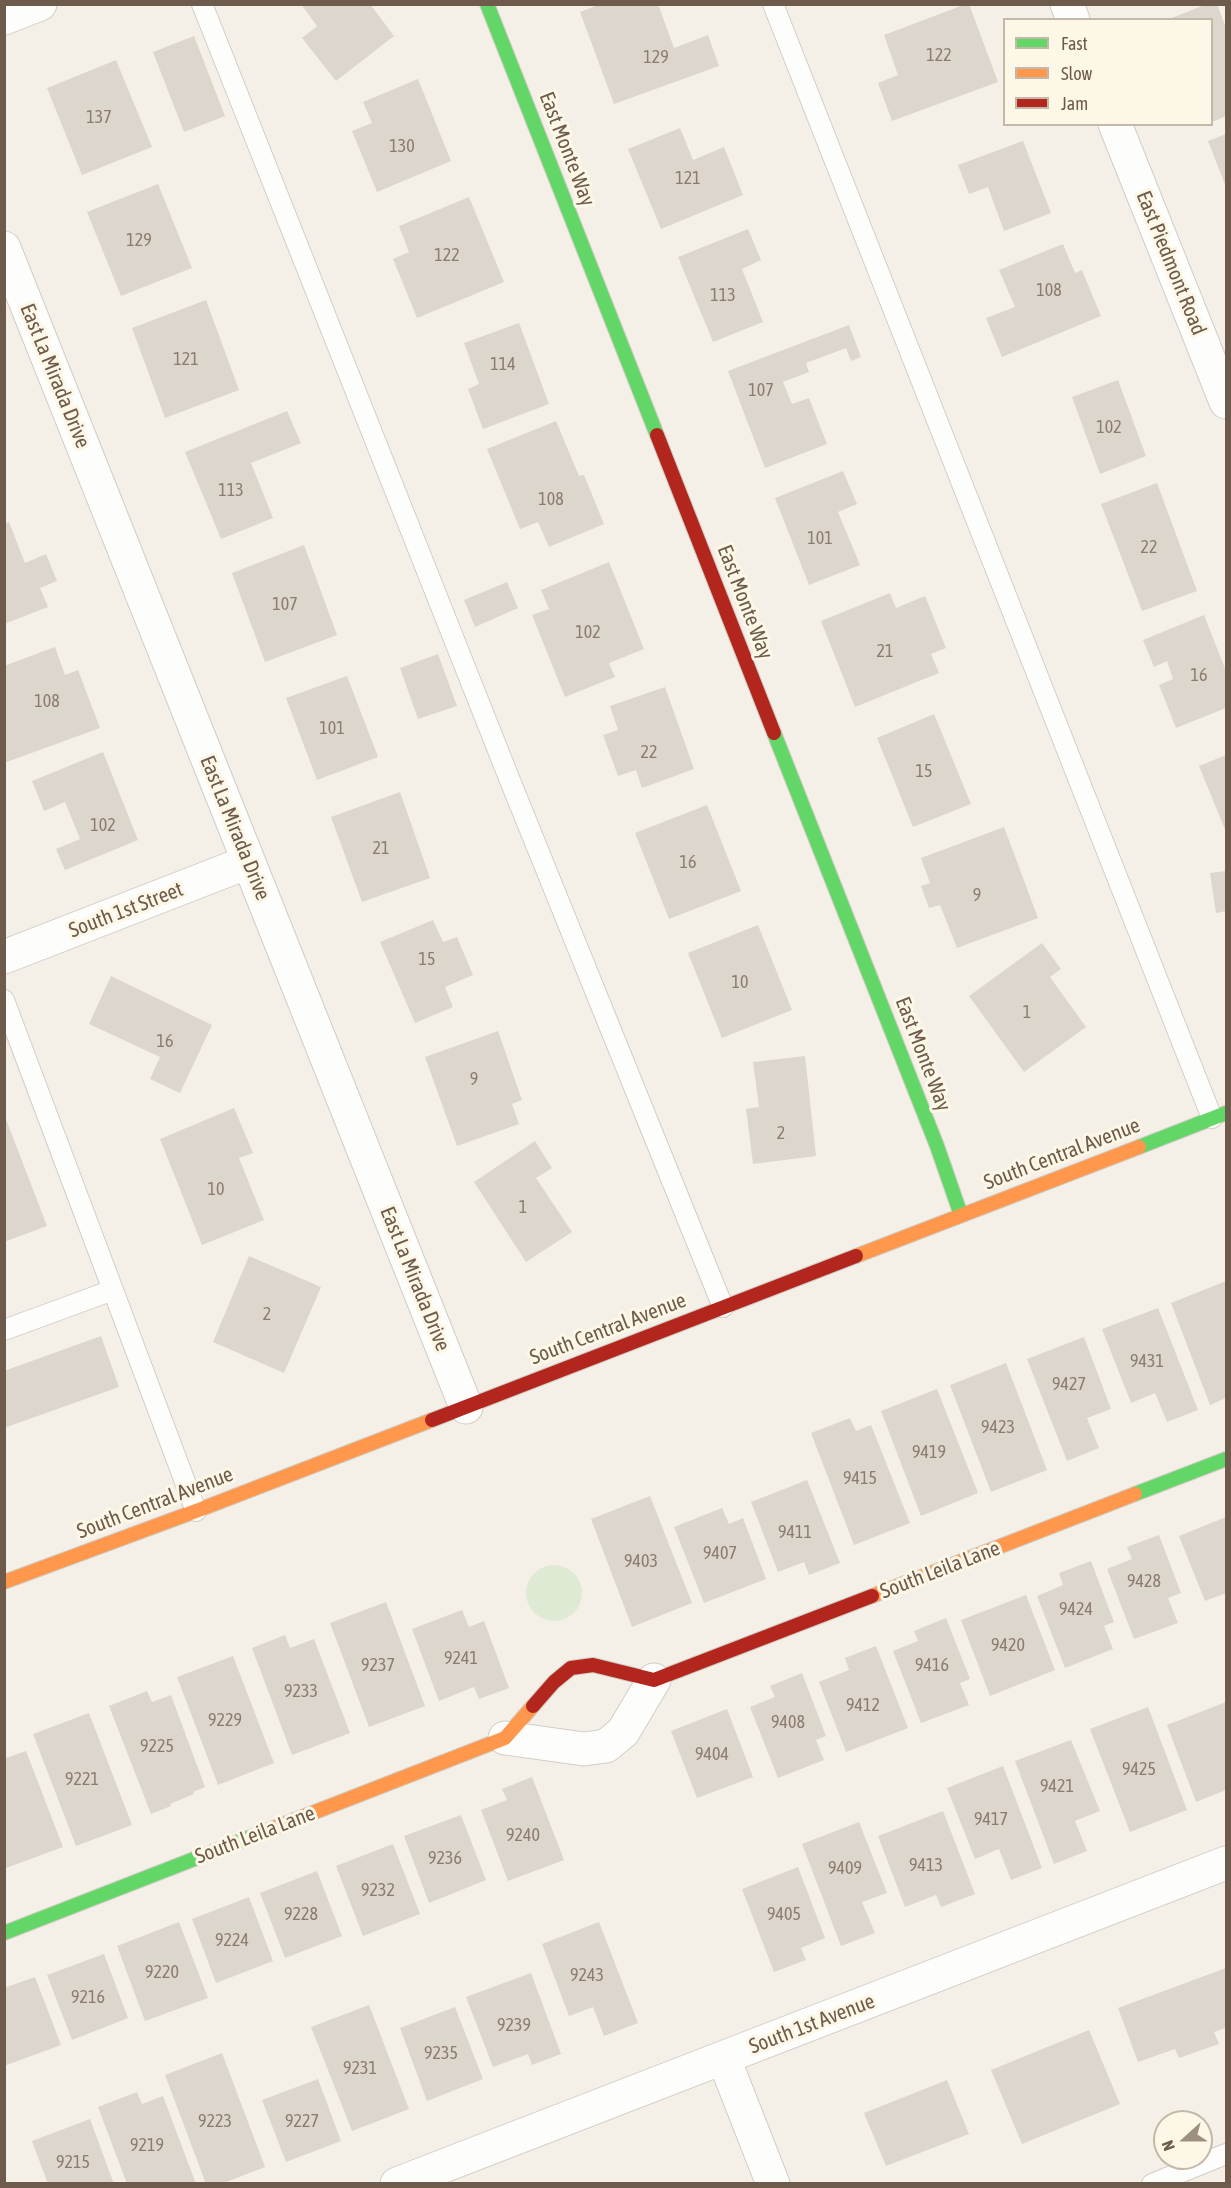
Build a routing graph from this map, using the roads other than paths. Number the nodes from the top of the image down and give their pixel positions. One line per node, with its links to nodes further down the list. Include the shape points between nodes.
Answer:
1 (40, 4): 5 (street)
2 (202, 4): 15 (lane)
3 (487, 4): 13 (street, East Monte Way)
4 (773, 4): 12 (lane)
5 (4, 18)
6 (1116, 126): 8 (street, East Piedmont Road)
7 (4, 248): 9 (street, East La Mirada Drive)
8 (1227, 402)
9 (248, 862): 10 (street, South 1st Street); 17 (street, East La Mirada Drive)
10 (4, 957)
11 (4, 1000): 14 (lane)
12 (1219, 1115): 13 (street, South Central Avenue)
13 (961, 1215): 15 (street, South Central Avenue)
14 (113, 1290): 16 (lane); 19 (lane)
15 (723, 1307): 17 (street, South Central Avenue)
16 (4, 1330)
17 (466, 1407): 19 (street, South Central Avenue)
18 (1227, 1459): 21 (street, South Leila Lane)
19 (196, 1511): 20 (street, South Central Avenue)
20 (4, 1582)
21 (654, 1680): 22 (street, South Leila Lane, via 593,1665 571,1668); 22 (street, South Leila Lane, via 623,1732 606,1746 584,1749)
22 (505, 1738): 24 (street, South Leila Lane)
23 (1227, 1863): 25 (street, South 1st Avenue)
24 (4, 1933)
25 (724, 2059): 27 (street, South 1st Avenue); 28 (street)
26 (1227, 2154): 29 (lane)
27 (397, 2184)
28 (773, 2184)
29 (1152, 2184)

